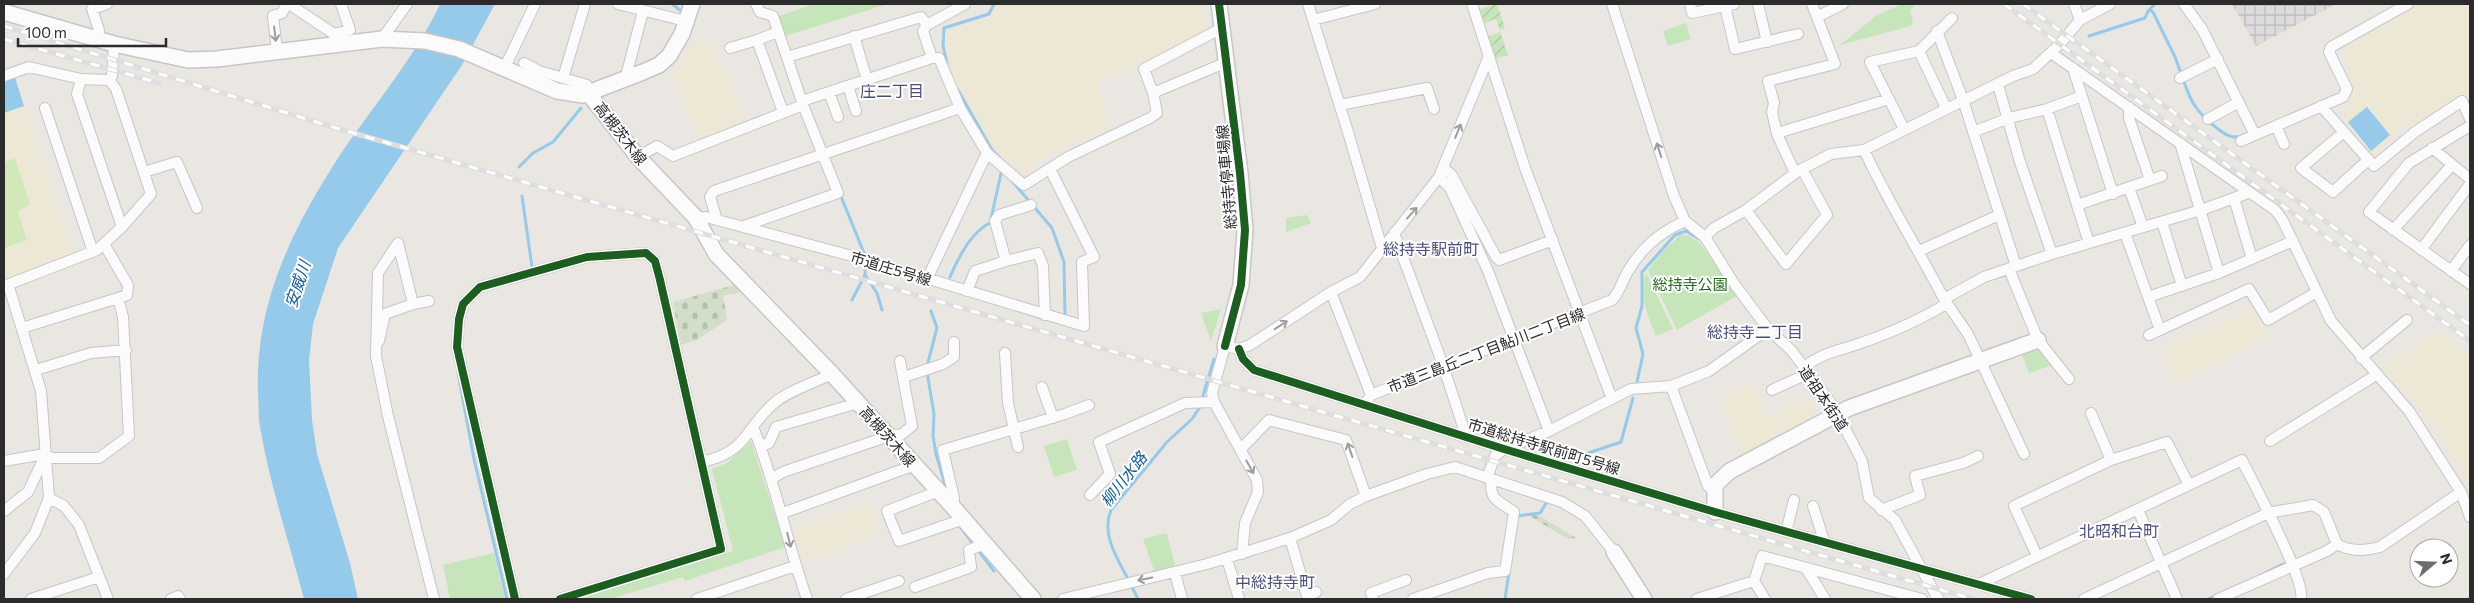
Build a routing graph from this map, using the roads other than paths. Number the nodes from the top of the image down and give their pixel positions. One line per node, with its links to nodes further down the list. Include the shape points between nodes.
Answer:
1 (107, 4): 38 (street, via 92,9 99,30)
2 (288, 4): 3 (street, via 334,34 350,30); 44 (street, one-way to 44, via 282,13 272,16)
3 (341, 4)
4 (407, 4): 39 (street)
5 (535, 4): 53 (street)
6 (585, 4): 56 (street)
7 (618, 4): 25 (street)
8 (692, 4): 31 (main road)
9 (756, 4): 35 (street, via 760,12 773,16)
10 (965, 4): 32 (street)
11 (1219, 4): 33 (main road, 総持寺停車場線)
12 (1308, 4): 29 (street)
13 (1375, 4): 29 (street)
14 (1472, 4): 47 (street)
15 (1612, 4): 123 (street, one-way to 15)
16 (1690, 4): 24 (street, via 1692,13)
17 (1758, 4): 41 (street)
18 (1812, 4): 27 (street)
19 (1842, 4): 27 (street)
20 (2074, 4): 30 (street)
21 (2110, 4): 30 (street)
22 (2184, 4): 50 (street)
23 (2408, 4): 73 (street, via 2331,47 2329,52 2347,89 2343,97)
24 (1728, 5): 41 (street, via 1735,49)
25 (643, 11): 31 (street, via 668,11); 60 (street)
26 (4, 12): 38 (main road, 高槻茨木線)
27 (1817, 16): 104 (street, via 1835,64 1768,81 1777,134)
28 (1952, 18): 34 (street)
29 (1313, 20): 72 (street)
30 (2080, 20): 46 (street)
31 (688, 21): 60 (main road, via 669,56 658,65)
32 (928, 25): 37 (street, via 921,17); 49 (street, via 924,31)
33 (1222, 28): 51 (main road, 総持寺停車場線); 66 (street, via 1144,69)
34 (1937, 31): 45 (street); 69 (street)
35 (778, 32): 40 (street); 48 (street)
36 (1798, 34): 41 (street)
37 (854, 36): 48 (street); 61 (street)
38 (98, 39): 42 (main road, 高槻茨木線)
39 (382, 39): 44 (main road, 高槻茨木線); 53 (main road, 高槻茨木線, via 425,41 459,49)
40 (757, 40): 43 (street); 81 (street)
41 (1766, 42)
42 (114, 44): 44 (main road, 高槻茨木線, via 188,60); 59 (street)
43 (730, 48)
44 (277, 51)
45 (1919, 51): 68 (street, via 1870,62); 77 (street)
46 (2051, 53): 54 (street); 62 (street, via 2033,69)
47 (1489, 56): 106 (street, one-way to 47); 132 (street, via 1525,168)
48 (786, 57): 71 (street)
49 (932, 58): 61 (street); 76 (street, via 939,58)
50 (2218, 59): 57 (street); 70 (street)
51 (1227, 62): 66 (street); 169 (main road, 総持寺停車場線, via 1245,230)
52 (524, 63): 56 (street)
53 (505, 68): 65 (main road, 高槻茨木線, via 558,91)
54 (2073, 68): 67 (street); 74 (street)
55 (4, 76): 58 (street, via 29,67)
56 (563, 78): 65 (street, via 587,86)
57 (2180, 78)
58 (81, 79): 59 (street); 126 (street, via 77,94)
59 (110, 80): 105 (street, via 116,89)
60 (625, 80): 65 (main road)
61 (867, 80): 63 (street)
62 (1998, 85): 69 (street); 83 (street)
63 (848, 86): 64 (street); 80 (street)
64 (829, 92): 71 (street); 82 (street)
65 (590, 94): 100 (main road, 高槻茨木線)
66 (1153, 94): 103 (street, via 1157,113)
67 (2082, 96): 78 (street); 113 (street)
68 (1889, 99): 88 (street); 89 (street)
69 (1964, 100): 77 (street); 90 (street)
70 (2239, 102): 84 (street); 92 (street)
71 (802, 103): 81 (street); 99 (street)
72 (1340, 105): 79 (street, via 1427,88); 137 (street)
73 (2321, 106): 86 (street); 91 (street)
74 (2129, 107): 94 (street); 109 (street, via 2129,118)
75 (45, 108): 140 (street)
76 (960, 108): 98 (street); 99 (street)
77 (1946, 108): 88 (street)
78 (2047, 109): 83 (street); 116 (street)
79 (1434, 110)
80 (856, 111)
81 (782, 112): 100 (street, via 673,156 657,146)
82 (838, 117)
83 (2008, 118): 90 (street); 141 (street)
84 (2208, 118)
85 (2470, 119): 101 (street, via 2462,101 2415,132 2374,166)
86 (2276, 126): 92 (street); 95 (street)
87 (2470, 126): 96 (street)
88 (1904, 129): 97 (street)
89 (1784, 131)
90 (1973, 132): 120 (street)
91 (2344, 132): 101 (street); 101 (street, via 2301,168 2332,192)
92 (2255, 135): 93 (street)
93 (2241, 141)
94 (2180, 143): 112 (street); 119 (street)
95 (2284, 144)
96 (2432, 148): 102 (street); 128 (street, via 2400,172 2369,212)
97 (1864, 150): 104 (street, via 1831,154); 139 (street, via 1898,219)
98 (987, 153): 103 (street, via 1024,185); 147 (street)
99 (821, 154): 122 (street, via 714,190 710,197); 125 (street, via 838,194)
100 (638, 158): 121 (main road, 高槻茨木線)
101 (2368, 160)
102 (2452, 165): 108 (street); 128 (street)
103 (1050, 169): 160 (street, 市道庄5号線, via 1094,257 1082,262 1084,326)
104 (1798, 171): 118 (street); 118 (street, via 1827,215 1786,264)
105 (144, 172): 117 (street, via 177,162); 126 (street, via 151,194)
106 (1441, 172): 129 (street, one-way to 106); 132 (street, via 1451,174 1499,260); 166 (street, via 1488,271)
107 (2162, 176): 109 (street)
108 (2470, 179)
109 (2150, 180): 111 (street)
110 (2470, 184): 138 (street)
111 (2130, 188): 113 (street); 127 (street)
112 (2248, 193): 114 (street); 133 (street, via 2275,210)
113 (2114, 194): 116 (street)
114 (2234, 198): 119 (street); 142 (street)
115 (1031, 205): 143 (street, via 999,214 995,221)
116 (2077, 205): 134 (street)
117 (196, 208)
118 (1746, 210): 131 (street)
119 (2201, 210): 124 (street); 146 (street)
120 (1999, 215): 139 (street); 144 (street)
121 (696, 218): 122 (street, 市道庄5号線); 181 (main road, 高槻茨木線, via 716,254)
122 (717, 220): 125 (street, 市道庄5号線)
123 (1685, 221): 131 (street, 道祖本街道); 159 (street, 市道三島丘二丁目鮎川二丁目線, via 1663,231 1643,250 1612,300)
124 (2162, 222): 127 (street); 150 (street)
125 (744, 226): 147 (street, 市道庄5号線)
126 (122, 227): 135 (street)
127 (2143, 227): 130 (street)
128 (2394, 230): 138 (street)
129 (1394, 233): 137 (street); 178 (street)
130 (2125, 233): 134 (street); 154 (street)
131 (1704, 237): 163 (street, 道祖本街道)
132 (1553, 240): 159 (street)
133 (2293, 242): 142 (street); 153 (street)
134 (2089, 243): 141 (street)
135 (104, 244): 140 (street); 155 (street, via 128,284 127,295)
136 (2470, 245): 145 (street)
137 (1382, 248): 152 (street, via 1360,277)
138 (2421, 250): 145 (street)
139 (1919, 251): 156 (street)
140 (93, 252): 149 (street)
141 (2052, 254): 144 (street)
142 (2252, 259): 146 (street)
143 (1006, 261): 151 (street, via 975,271); 160 (street, via 1038,253 1044,266)
144 (2012, 268): 156 (street, via 1984,277); 167 (street)
145 (2451, 271): 148 (street)
146 (2219, 272): 150 (street)
147 (927, 279): 151 (street, 市道庄5号線)
148 (2470, 284)
149 (6, 285): 162 (street)
150 (2182, 286): 154 (street)
151 (967, 291): 160 (street, 市道庄5号線)
152 (1331, 292): 169 (street, one-way to 152, via 1250,345); 189 (street)
153 (2317, 292): 164 (street, via 2268,320 2249,289); 173 (street, via 2331,321)
154 (2148, 297): 164 (street)
155 (118, 298): 162 (street); 170 (street)
156 (1945, 301): 175 (street, via 1968,334); 180 (street, via 1924,317 1861,343 1818,356)
157 (429, 302): 158 (street)
158 (413, 304): 172 (street, via 385,314); 172 (street, via 398,243 378,273)
159 (1578, 314): 166 (street, 市道三島丘二丁目鮎川二丁目線); 190 (street)
160 (1045, 315)
161 (2407, 320): 173 (street)
162 (22, 328): 179 (street)
163 (1768, 329): 180 (street, 道祖本街道, via 1791,350); 185 (street, via 1709,370)
164 (2160, 330): 165 (street)
165 (2149, 335)
166 (1513, 338): 178 (street, 市道三島丘二丁目鮎川二丁目線); 200 (street)
167 (2038, 340): 175 (main road); 184 (street)
168 (954, 342): 183 (street, via 954,357)
169 (1232, 348): 191 (street, via 1221,361 1212,393); 193 (street, via 1254,370)
170 (126, 350): 179 (street, via 91,353); 208 (street, via 129,436 99,458 52,458)
171 (1005, 353): 177 (street)
172 (376, 356): 266 (street)
173 (2361, 358): 182 (street)
174 (900, 361): 183 (street)
175 (1981, 361): 196 (main road); 209 (street)
176 (1017, 364): 177 (street)
177 (1006, 365): 199 (street, via 1008,403)
178 (1443, 365): 189 (street, 市道三島丘二丁目鮎川二丁目線); 202 (street)
179 (36, 370): 208 (street, via 43,409)
180 (1806, 370): 187 (street); 196 (street, 道祖本街道)
181 (832, 374): 188 (street); 192 (main road, 高槻茨木線)
182 (2376, 375): 203 (street); 221 (street, via 2410,411)
183 (904, 377): 201 (street, via 912,426 901,435)
184 (2069, 379)
185 (1671, 386): 190 (street, via 1631,389); 220 (street, via 1708,486)
186 (1042, 387): 197 (street)
187 (1772, 390)
188 (793, 392): 198 (street, via 774,403); 212 (street, via 772,402 739,442)
189 (1371, 395): 193 (street, 市道三島丘二丁目鮎川二丁目線)
190 (1612, 399): 200 (street)
191 (1214, 402): 206 (street); 222 (street, via 1185,404 1099,442 1110,474)
192 (858, 403): 201 (main road, 高槻茨木線); 204 (street, via 776,427 770,443)
193 (1364, 404): 202 (street, 市道総持寺駅前町5号線)
194 (1089, 405): 197 (street)
195 (2091, 413): 214 (street)
196 (1838, 414): 220 (main road, via 1730,470 1719,478); 228 (street, 道祖本街道, via 1862,461 1870,498)
197 (1052, 418): 199 (street)
198 (753, 428): 204 (street); 212 (street, via 740,445)
199 (1015, 429): 205 (street); 227 (street, via 943,450 954,498)
200 (1549, 430): 207 (street)
201 (888, 435): 215 (main road, 高槻茨木線); 216 (street, via 782,472)
202 (1466, 436): 207 (street, 市道総持寺駅前町5号線)
203 (2270, 441)
204 (761, 446): 216 (street)
205 (1018, 447)
206 (1241, 449): 223 (street, one-way to 206, via 1346,440 1269,420); 242 (street, one-way to 242, via 1257,480 1258,492 1245,524)
207 (1504, 449): 217 (street, via 1495,456); 231 (street, 市道総持寺駅前町5号線)
208 (45, 454): 213 (street); 224 (street); 230 (street, via 28,492)
209 (2024, 454)
210 (699, 456): 212 (street, via 706,461); 267 (street, via 655,261 646,253 587,258 480,287 463,304 458,347); 268 (street, via 721,549)
211 (1978, 456): 228 (street, via 1915,476 1920,495)
212 (720, 457)
213 (5, 458)
214 (2111, 460): 218 (street, via 2167,442); 243 (street, via 2014,506)
215 (915, 465): 219 (main road, 高槻茨木線); 232 (street)
216 (771, 479): 232 (street)
217 (1490, 479): 223 (street, via 1455,467); 241 (street, via 1562,502 1585,516); 277 (street, via 1492,496 1514,512 1505,571 1488,573)
218 (2189, 485): 229 (street); 233 (street, via 2242,460)
219 (939, 491): 227 (main road, 高槻茨木線); 235 (street, via 887,511 899,541)
220 (1713, 491): 231 (main road)
221 (2461, 492): 234 (street); 240 (street, via 2380,547 2345,549)
222 (1090, 495)
223 (1366, 496): 237 (street, via 1331,520)
224 (49, 498): 251 (street, via 35,533); 252 (street, via 64,506 79,525)
225 (1794, 500): 236 (street)
226 (1813, 506): 239 (street)
227 (953, 507): 235 (main road, 高槻茨木線)
228 (1881, 510): 248 (street, 道祖本街道, via 1894,520)
229 (2138, 510): 243 (street); 245 (street)
230 (4, 511)
231 (1715, 512): 236 (street, 市道総持寺駅前町5号線)
232 (783, 513): 246 (street, one-way to 246)
233 (2268, 513): 240 (street, via 2313,505 2324,512); 245 (street); 247 (street)
234 (2470, 517)
235 (964, 520): 238 (main road, 高槻茨木線)
236 (1786, 532): 239 (street, 市道総持寺駅前町5号線)
237 (1290, 538): 242 (street); 259 (street)
238 (985, 544): 257 (street, via 969,550 971,567); 272 (main road, 高槻茨木線)
239 (1825, 544): 248 (street, 市道総持寺駅前町5号線)
240 (2337, 544): 247 (street)
241 (1614, 552): 260 (main road)
242 (1242, 554): 244 (street)
243 (2037, 556): 256 (street)
244 (1227, 559): 250 (street); 275 (street)
245 (2162, 563): 284 (street); 285 (street)
246 (795, 566): 269 (street); 270 (street)
247 (2292, 566): 258 (street); 288 (street, via 2302,593)
248 (1922, 569): 256 (street, 市道総持寺駅前町5号線); 282 (street, 道祖本街道)
249 (1807, 570): 255 (street, via 1762,556); 280 (street); 281 (street)
250 (1175, 573): 273 (street, one-way to 273); 274 (street)
251 (4, 574)
252 (99, 577): 262 (street); 263 (street)
253 (1406, 580): 276 (street, via 1371,593)
254 (899, 581): 271 (street)
255 (1754, 581): 261 (street); 279 (street)
256 (1979, 584): 283 (street, 市道総持寺駅前町5号線)
257 (915, 587)
258 (2245, 587): 286 (street); 287 (street)
259 (1310, 596)
260 (1641, 598)
261 (1709, 598): 278 (street)
262 (31, 599)
263 (108, 599)
264 (171, 599): 265 (street, via 178,596)
265 (180, 599)
266 (434, 599)
267 (515, 599)
268 (560, 599)
269 (697, 599)
270 (807, 599)
271 (846, 599)
272 (1033, 599)
273 (1063, 599)
274 (1182, 599)
275 (1239, 599)
276 (1373, 599)
277 (1412, 599)
278 (1696, 599)
279 (1765, 599)
280 (1825, 599)
281 (1922, 599)
282 (1938, 599)
283 (2031, 599)
284 (2084, 599)
285 (2177, 599)
286 (2218, 599)
287 (2242, 599)
288 (2301, 599)

